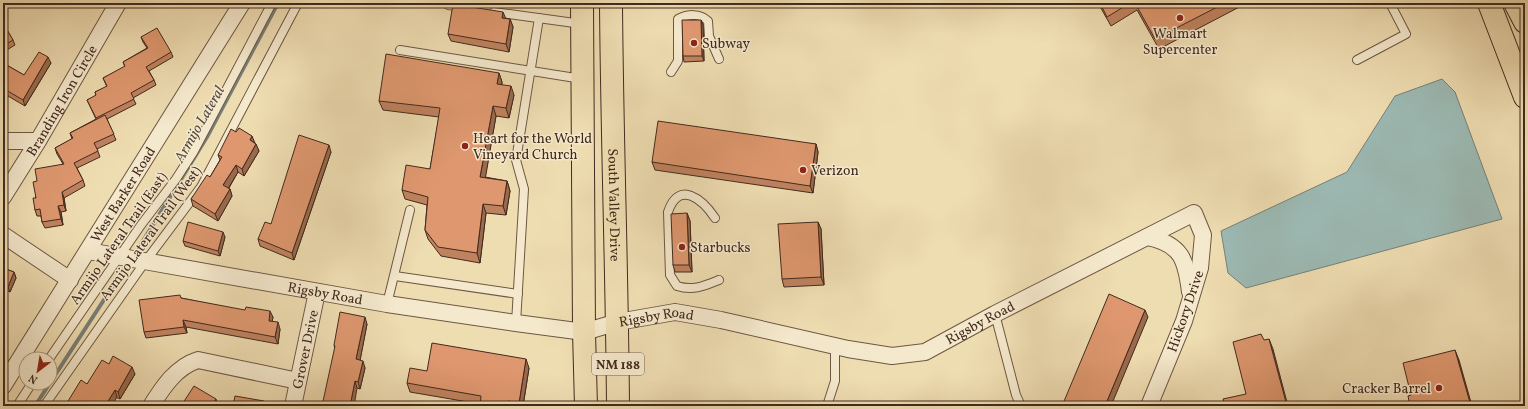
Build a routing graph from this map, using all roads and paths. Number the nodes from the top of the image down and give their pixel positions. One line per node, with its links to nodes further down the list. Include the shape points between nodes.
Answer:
1 (118, 3): 23 (street, Branding Iron Circle)
2 (242, 3): 30 (street, West Barker Road)
3 (272, 3): 31 (lane, Armijo Lateral Trail (East), via 194,151)
4 (298, 3): 32 (lane, Armijo Lateral Trail (West), via 201,187)
5 (611, 3): 41 (main road, South Valley Drive / NM 188, via 612,150)
6 (1390, 3): 17 (lane, via 1406,34)
7 (1489, 3): 21 (main road)
8 (1515, 3): 14 (main road)
9 (448, 5): 10 (lane)
10 (471, 8)
11 (486, 10): 13 (lane)
12 (582, 14): 13 (lane); 20 (main road, South Valley Drive / NM 188)
13 (538, 18): 18 (lane)
14 (1525, 22)
15 (400, 50): 18 (lane)
16 (719, 59): 19 (lane, via 709,36 708,21 703,16 686,15 678,19 678,61)
17 (1357, 60)
18 (529, 71): 20 (lane); 37 (lane, via 516,160 524,189)
19 (671, 72)
20 (583, 80): 43 (main road, South Valley Drive / NM 188)
21 (1525, 97)
22 (3, 141): 23 (street)
23 (38, 141): 24 (street, Branding Iron Circle)
24 (3, 198)
25 (410, 210): 33 (lane)
26 (1194, 214): 29 (street, Rigsby Road); 38 (street, Hickory Drive, via 1203,235 1200,268)
27 (715, 218): 35 (lane, via 698,198 679,196 671,202 668,212 670,275 677,286 688,289)
28 (3, 235): 34 (street)
29 (1147, 237): 38 (street, via 1163,240 1179,252 1188,272); 40 (street, Rigsby Road)
30 (88, 250): 31 (street, Rigsby Road); 34 (street, West Barker Road)
31 (120, 257): 32 (street, Rigsby Road); 45 (lane, Armijo Lateral Trail (East))
32 (144, 262): 36 (street, Rigsby Road); 50 (lane, Armijo Lateral Trail (West))
33 (395, 276): 37 (lane); 39 (lane)
34 (70, 280): 47 (street, West Barker Road)
35 (719, 280)
36 (317, 292): 39 (street, Rigsby Road); 46 (street, Grover Drive)
37 (518, 294): 42 (lane)
38 (1191, 297): 57 (street, Hickory Drive, via 1184,321)
39 (388, 304): 42 (street, Rigsby Road)
40 (995, 314): 44 (street, Rigsby Road, via 926,352 892,356); 56 (lane)
41 (618, 322): 43 (street, Rigsby Road); 44 (street, Rigsby Road, via 675,312); 54 (main road, South Valley Drive / NM 188)
42 (516, 323): 43 (street, Rigsby Road)
43 (584, 332): 53 (main road, South Valley Drive / NM 188)
44 (836, 346): 55 (lane, via 835,381)
45 (55, 351)
46 (298, 381): 51 (street, via 198,360 187,364 176,373); 52 (street, Grover Drive)
47 (3, 386)
48 (27, 391): 49 (lane)
49 (17, 406)
50 (44, 406)
51 (151, 406)
52 (293, 406)
53 (586, 406)
54 (618, 406)
55 (827, 406)
56 (1021, 406)
57 (1149, 406)

